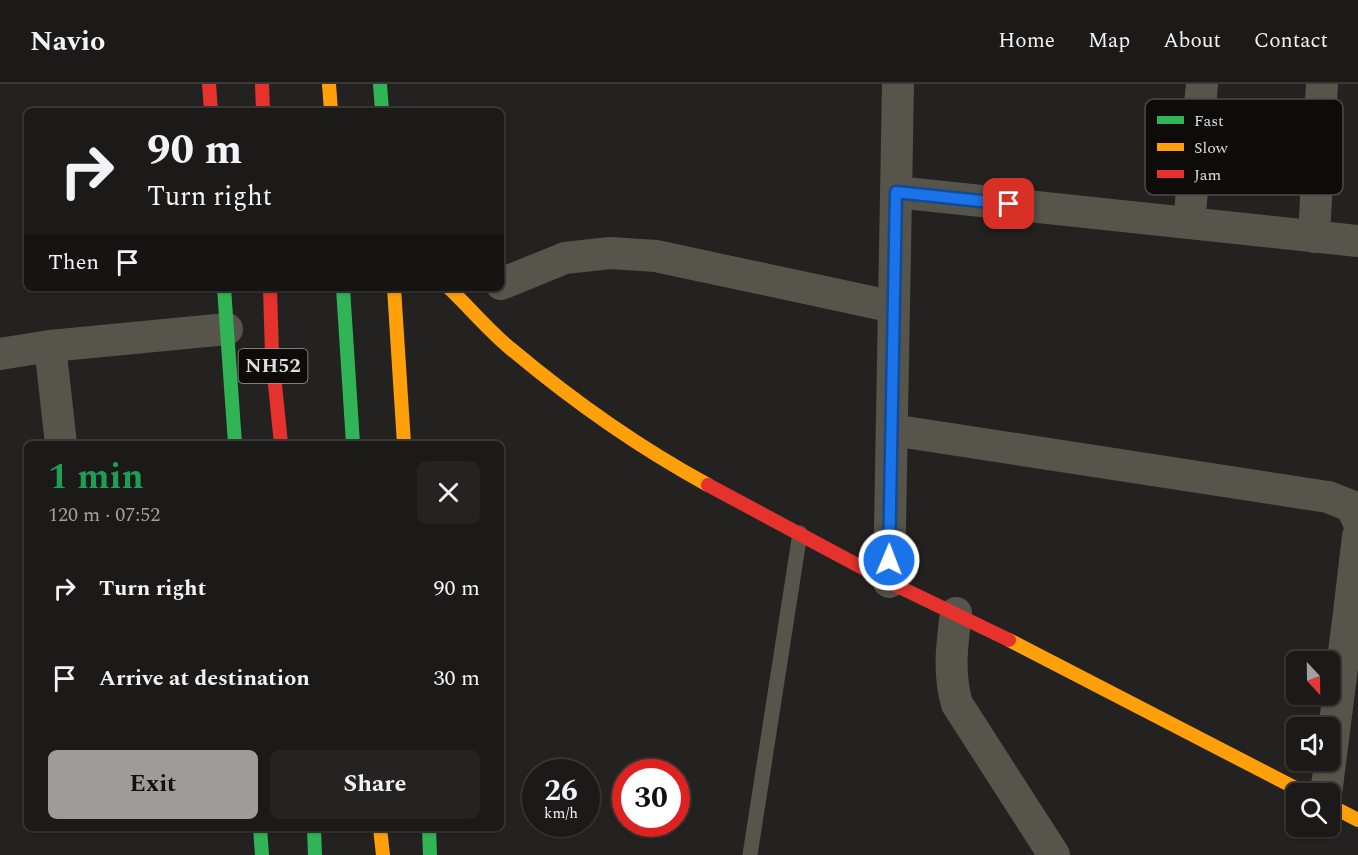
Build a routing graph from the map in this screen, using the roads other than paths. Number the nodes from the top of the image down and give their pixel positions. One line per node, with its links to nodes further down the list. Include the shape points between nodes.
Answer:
1 (209, 84): 10 (main road)
2 (262, 84): 11 (main road)
3 (329, 84): 12 (main road)
4 (380, 84): 13 (main road)
5 (898, 84): 14 (street)
6 (1202, 84): 8 (street)
7 (1322, 84): 9 (street)
8 (1201, 99)
9 (1321, 99)
10 (211, 108)
11 (263, 108)
12 (331, 108)
13 (382, 108)
14 (896, 192): 17 (street); 26 (street)
15 (1192, 195): 17 (street)
16 (1316, 195): 18 (street)
17 (1190, 223): 18 (street)
18 (1314, 237): 19 (street)
19 (1358, 241)
20 (504, 283): 26 (street, via 565,258 610,253 656,256)
21 (224, 291): 27 (main road)
22 (270, 291): 33 (main road, NH52)
23 (343, 291): 34 (main road)
24 (394, 291): 35 (main road)
25 (467, 292): 37 (main road, via 510,348 600,419 679,469)
26 (894, 307): 30 (street)
27 (227, 329): 28 (street); 32 (main road)
28 (50, 346): 29 (street); 31 (street)
29 (0, 354)
30 (892, 430): 36 (street, via 1328,497 1351,506); 39 (street)
31 (60, 441)
32 (235, 441)
33 (281, 441)
34 (353, 441)
35 (404, 441)
36 (1358, 521)
37 (800, 533): 39 (main road); 54 (lane)
38 (1358, 536): 41 (street)
39 (889, 582): 40 (main road)
40 (956, 613): 42 (main road); 55 (street, via 950,661 957,704)
41 (1353, 614): 43 (street)
42 (1286, 783)
43 (1328, 783)
44 (1340, 811): 45 (main road)
45 (1358, 820)
46 (260, 831): 50 (main road)
47 (314, 831): 51 (main road)
48 (380, 831): 52 (main road)
49 (429, 831): 53 (main road)
50 (262, 855)
51 (315, 855)
52 (383, 855)
53 (430, 855)
54 (750, 855)
55 (1054, 855)

